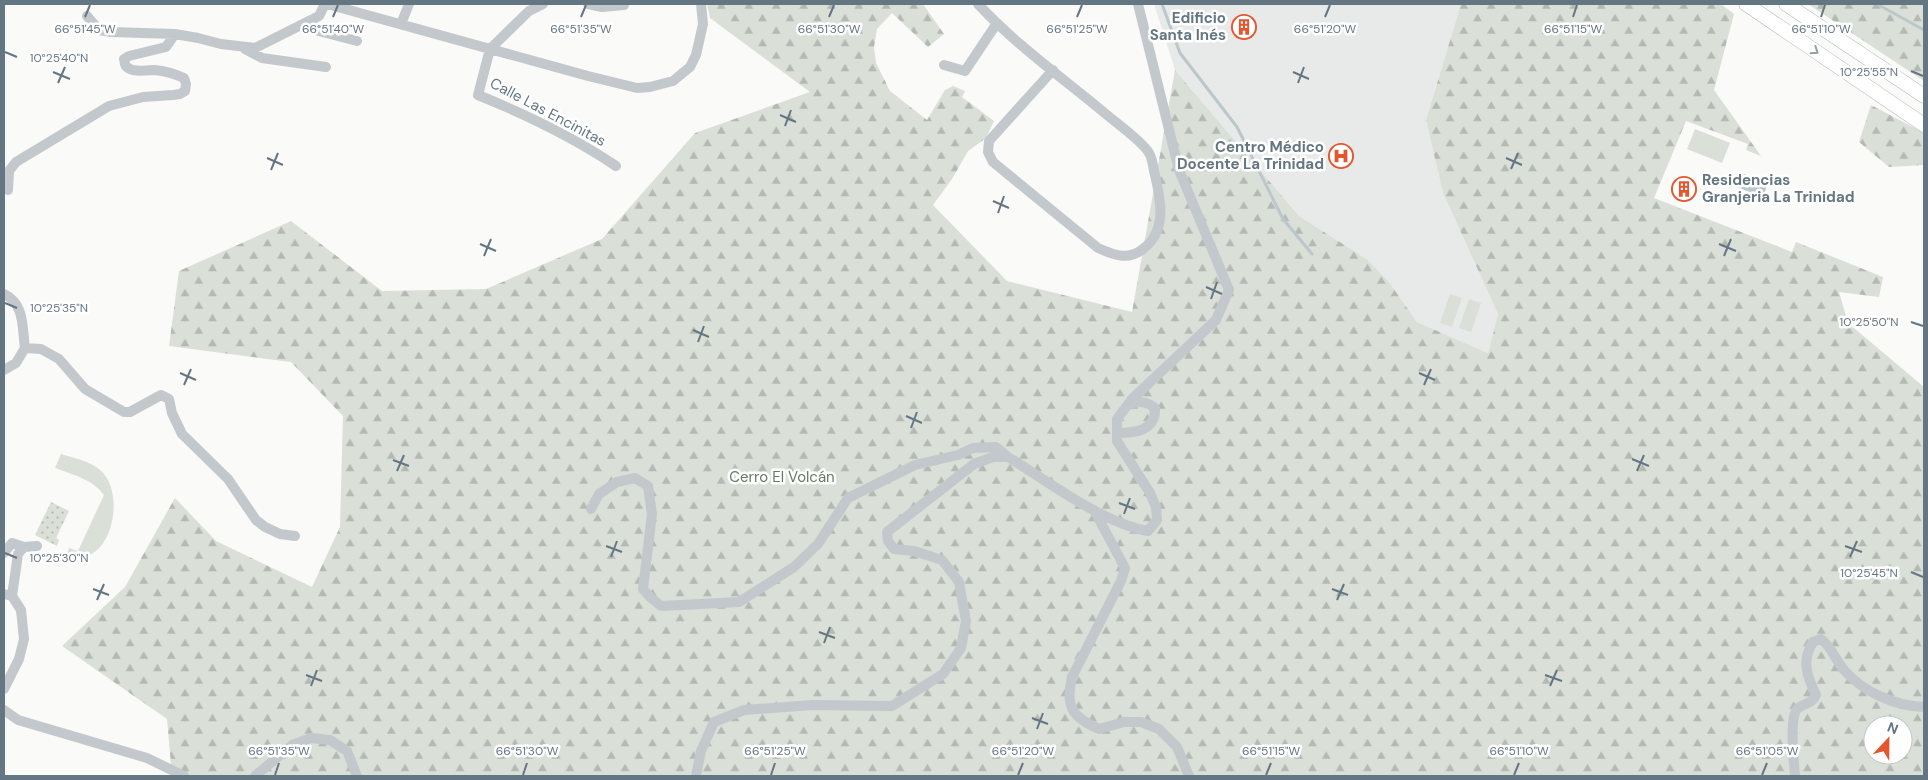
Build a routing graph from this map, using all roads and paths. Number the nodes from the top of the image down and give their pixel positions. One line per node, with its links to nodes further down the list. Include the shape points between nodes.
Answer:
1 (326, 4): 13 (street, via 319,16); 14 (street)
2 (409, 4): 14 (street)
3 (543, 4): 18 (street, via 529,11)
4 (588, 4): 10 (street)
5 (701, 4): 18 (street, via 703,24 690,67 673,81 650,87 623,85)
6 (978, 4): 12 (street)
7 (1138, 4): 29 (street, via 1179,170 1229,290 1216,320)
8 (1746, 4): 23 (main road, one-way to 23)
9 (1786, 4): 22 (main road)
10 (624, 5)
11 (87, 16): 15 (street, via 99,30)
12 (997, 23): 19 (street, via 965,71); 21 (street)
13 (305, 24): 16 (street); 17 (street, via 255,48)
14 (400, 24): 18 (street)
15 (175, 34): 17 (street); 25 (street, via 166,48 129,56 124,59 125,65 134,70 157,70 178,75 184,78 185,91 109,106 16,162 8,171)
16 (357, 41)
17 (242, 47): 20 (street, via 262,58)
18 (490, 49): 24 (street, Calle Las Encinitas, via 478,95 553,128)
19 (944, 65)
20 (326, 67)
21 (1053, 70): 21 (street, via 1149,153 1159,190 1161,219 1153,238 1136,254 1114,255 1098,248 1009,176 988,152 989,141)
22 (1924, 96)
23 (1924, 124)
24 (616, 166)
25 (8, 190)
26 (4, 294): 27 (street, via 16,302 24,325)
27 (25, 348): 28 (street, via 16,363); 34 (street, via 41,349 59,359 85,389 124,412 130,412 161,395 166,396 182,434 228,479 256,520 280,534)
28 (4, 370)
29 (1128, 405): 30 (street, via 1117,419); 30 (street, via 1138,401 1148,403 1155,408 1156,415 1144,430)
30 (1117, 433): 33 (street, via 1117,441 1150,493 1157,520 1148,531 1132,529)
31 (1008, 457): 32 (street, via 996,447 973,448 915,465 856,493 848,498 818,544 794,567 739,602 662,606 643,589 652,514 648,486 635,478 618,482 599,494); 33 (street); 45 (street, via 993,457 974,464 887,532 888,541 894,549 914,551 942,560 959,582 966,621 961,648 943,674 892,706 744,710 714,722 700,751)
32 (591, 509)
33 (1094, 510): 46 (street, via 1125,568 1072,677 1068,695 1072,709 1084,722 1099,729 1124,722 1141,722 1159,729 1177,747)
34 (295, 536)
35 (37, 546): 36 (street)
36 (24, 547): 37 (street, via 12,543); 38 (street, via 18,554)
37 (4, 553)
38 (8, 595): 39 (street, via 21,610 24,639 19,660)
39 (4, 689)
40 (1924, 707): 47 (street, via 1887,699 1859,685 1844,670 1826,643 1821,639 1813,642 1805,662 1816,695 1795,712)
41 (4, 710): 42 (street, via 18,720 147,758)
42 (184, 776)
43 (255, 776): 44 (street, via 292,745 311,738 330,740 347,751)
44 (357, 776)
45 (696, 776)
46 (1189, 776)
47 (1795, 776)

